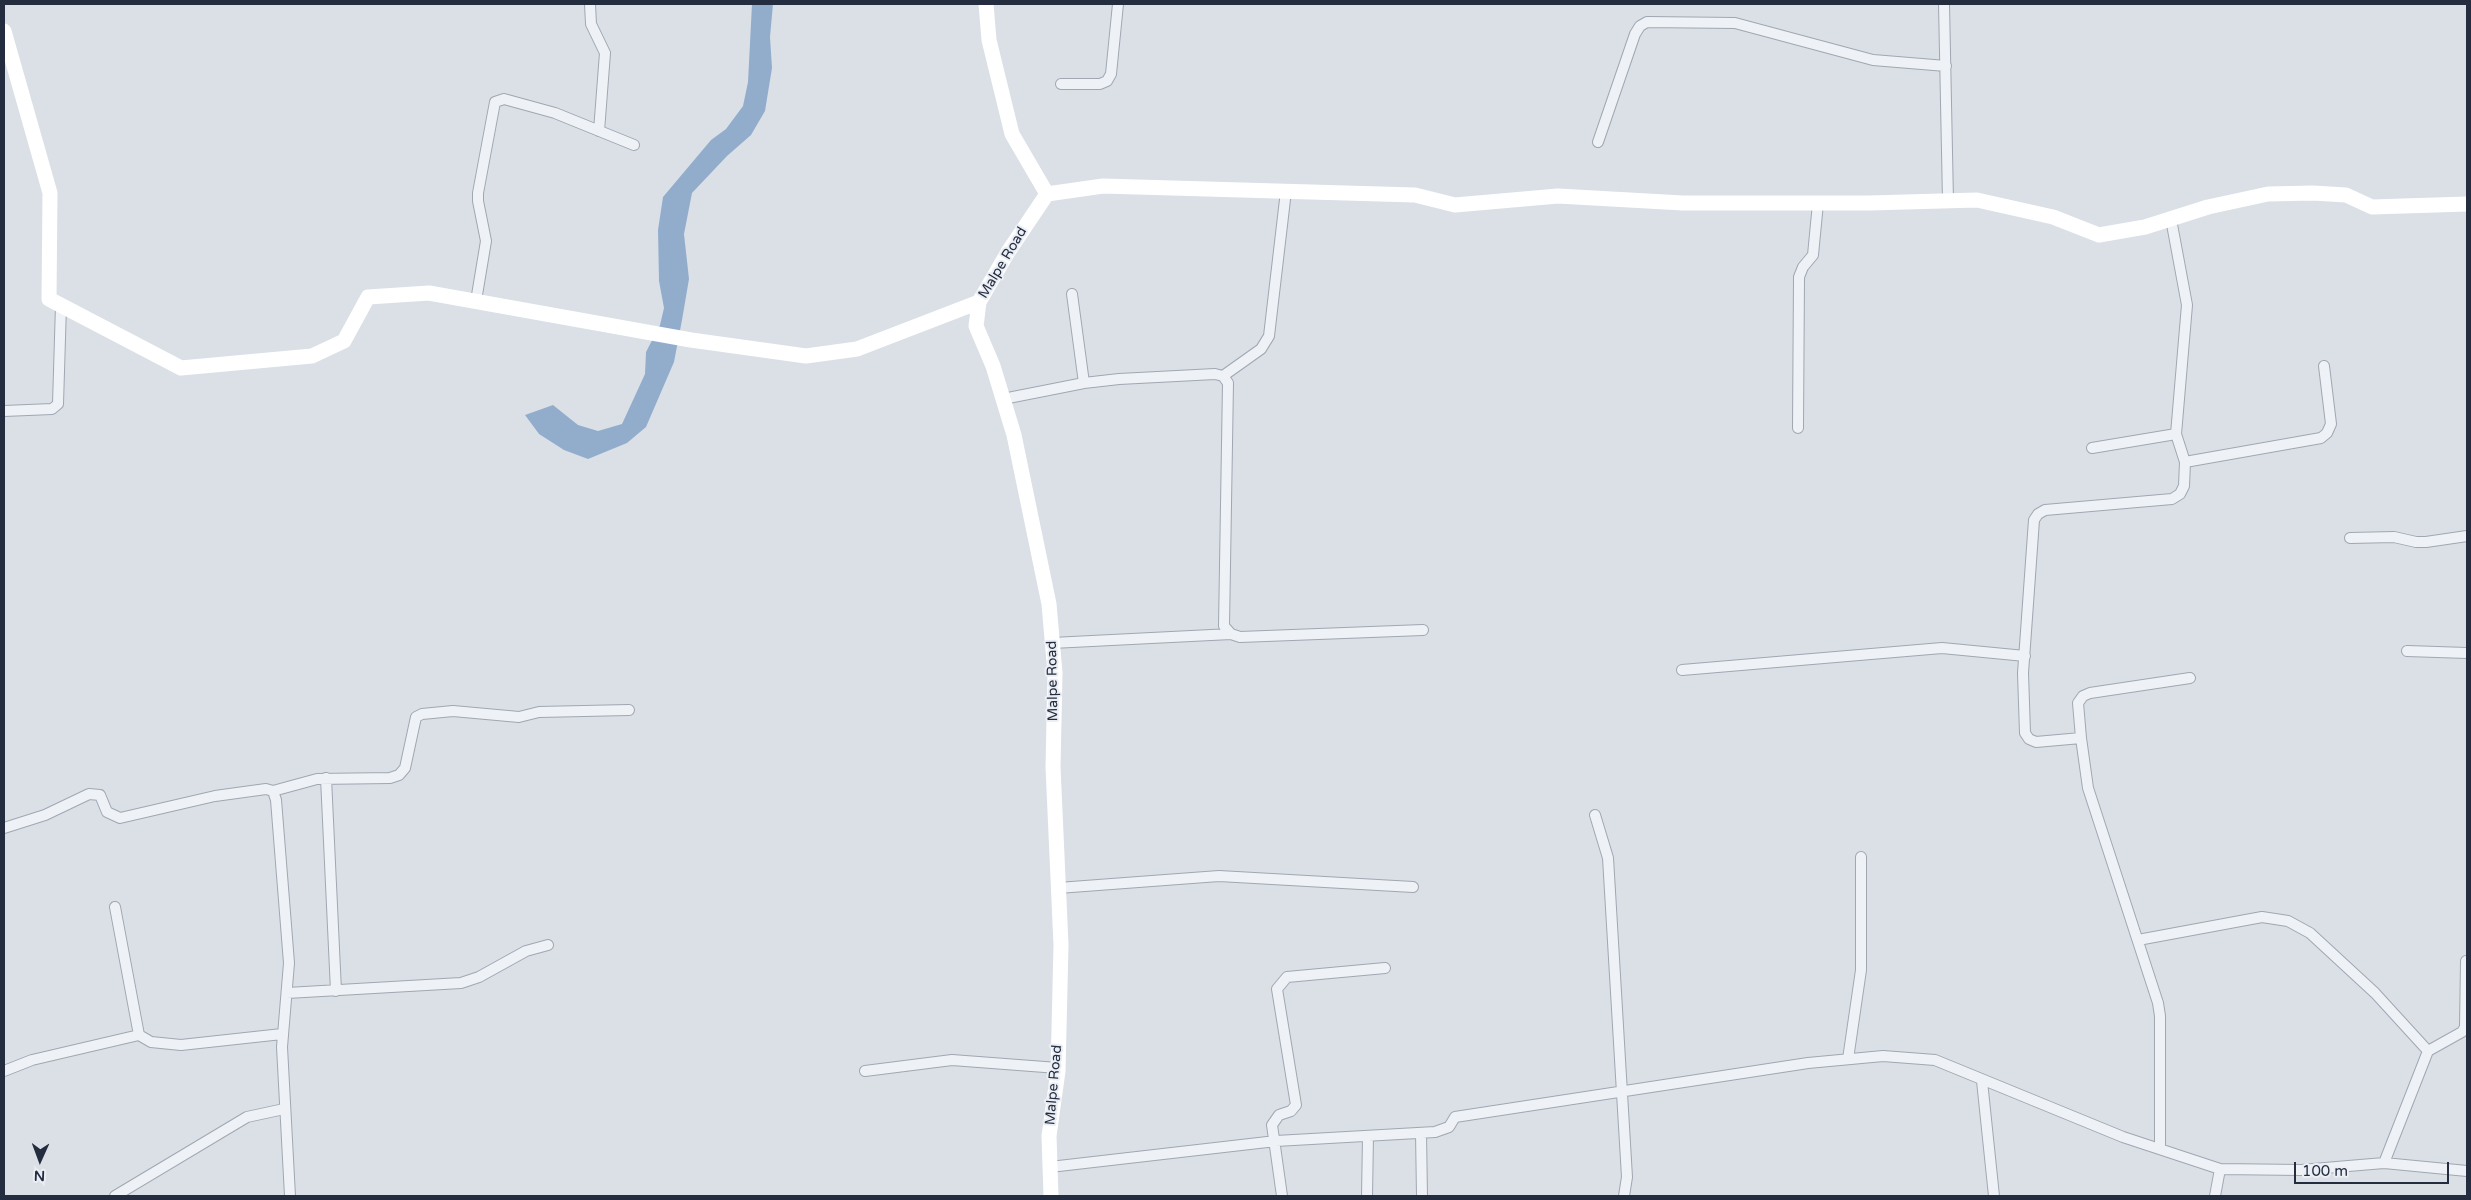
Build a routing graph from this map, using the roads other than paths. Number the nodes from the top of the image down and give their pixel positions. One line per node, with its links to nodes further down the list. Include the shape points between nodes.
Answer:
1 (590, 4): 8 (street, via 592,24 605,53)
2 (989, 4): 12 (street, via 989,40 1012,134)
3 (1118, 4): 7 (street, via 1111,74 1107,81 1100,84)
4 (1944, 4): 6 (street)
5 (4, 31): 20 (street, via 50,193 49,298)
6 (1946, 66): 9 (street, via 1873,60 1734,24 1647,22 1636,34); 13 (street)
7 (1061, 84)
8 (599, 131): 10 (street); 18 (street, via 555,113 504,99 495,102 478,193 486,241)
9 (1598, 142)
10 (634, 146)
11 (1286, 191): 12 (street, via 1103,186); 14 (street, via 1416,195 1455,205 1558,196 1683,203); 22 (street, via 1269,336 1261,349)
12 (1047, 194): 19 (street, Malpe Road)
13 (1948, 201): 14 (street); 16 (street, via 1977,200 2053,217 2099,235)
14 (1818, 203): 26 (street, via 1813,255 1799,277)
15 (2467, 204): 16 (street, via 2372,207 2346,195 2268,194)
16 (2171, 219): 27 (street, via 2187,304)
17 (1072, 294): 23 (street)
18 (476, 301): 19 (street, via 691,340 806,356 856,349); 20 (street, via 429,293 368,297 344,341 312,356 182,368)
19 (979, 302): 24 (street, Malpe Road, via 976,326)
20 (61, 305): 25 (street, via 58,404 52,409)
21 (2324, 366): 29 (street, via 2331,424 2327,434 2321,438)
22 (1223, 376): 23 (street); 33 (street, via 1228,383 1224,626)
23 (1084, 383): 24 (street)
24 (1003, 399): 34 (street, Malpe Road, via 1014,435 1045,586)
25 (4, 411)
26 (1798, 428)
27 (2176, 434): 28 (street); 29 (street)
28 (2092, 448)
29 (2185, 462): 37 (street, via 2184,486 2172,499 2045,510 2038,514 2034,520)
30 (2467, 536): 31 (street, via 2416,542 2394,537)
31 (2350, 538)
32 (1422, 630): 33 (street, via 1240,637)
33 (1231, 634): 34 (street)
34 (1052, 643): 48 (street, Malpe Road)
35 (2407, 651): 36 (street)
36 (2467, 653)
37 (2024, 656): 38 (street, via 1942,648); 41 (street, via 2025,733 2036,742)
38 (1682, 670)
39 (2190, 678): 41 (street, via 2083,696 2078,703)
40 (629, 710): 42 (street, via 543,712 519,717 453,711 422,714 416,717 405,768 400,775 390,778)
41 (2081, 738): 50 (street, via 2088,788)
42 (326, 778): 43 (street); 54 (street)
43 (273, 791): 45 (street, via 266,789 215,796 120,818 107,812 100,796 88,794 39,817); 55 (street, via 289,963)
44 (1594, 815): 64 (street, via 1608,858)
45 (4, 828)
46 (1861, 858): 59 (street, via 1861,970)
47 (1413, 887): 48 (street, via 1219,876)
48 (1058, 888): 60 (street, Malpe Road, via 1061,945)
49 (115, 907): 57 (street)
50 (2138, 940): 58 (street, via 2262,917 2288,921 2310,932 2375,993); 69 (street, via 2160,1016)
51 (548, 945): 54 (street, via 526,951 471,981)
52 (2466, 961): 58 (street, via 2465,1027 2462,1032)
53 (1385, 968): 68 (street, via 1287,978 1280,982 1276,989 1296,1105 1274,1120)
54 (336, 991): 55 (street)
55 (287, 993): 56 (street)
56 (282, 1034): 57 (street, via 181,1045 150,1042); 65 (street)
57 (139, 1035): 61 (street, via 32,1060)
58 (2428, 1051): 70 (street)
59 (1848, 1059): 63 (street, via 1883,1056 1935,1060); 64 (street)
60 (1058, 1068): 62 (street, via 952,1060); 71 (street, Malpe Road, via 1049,1136)
61 (4, 1071)
62 (865, 1071)
63 (1982, 1081): 69 (street); 81 (street)
64 (1623, 1090): 66 (street, via 1455,1116 1449,1127); 80 (street, via 1627,1177)
65 (284, 1109): 74 (street, via 248,1117); 75 (street)
66 (1421, 1133): 67 (street); 79 (street)
67 (1368, 1136): 68 (street); 78 (street)
68 (1276, 1141): 71 (street); 77 (street)
69 (2160, 1150): 72 (street)
70 (2384, 1164): 72 (street, via 2301,1170); 73 (street)
71 (1050, 1167): 76 (street, Malpe Road)
72 (2220, 1169): 82 (street)
73 (2467, 1171)
74 (115, 1196)
75 (290, 1196)
76 (1051, 1196)
77 (1282, 1196)
78 (1368, 1196)
79 (1422, 1196)
80 (1624, 1196)
81 (1994, 1196)
82 (2215, 1196)

